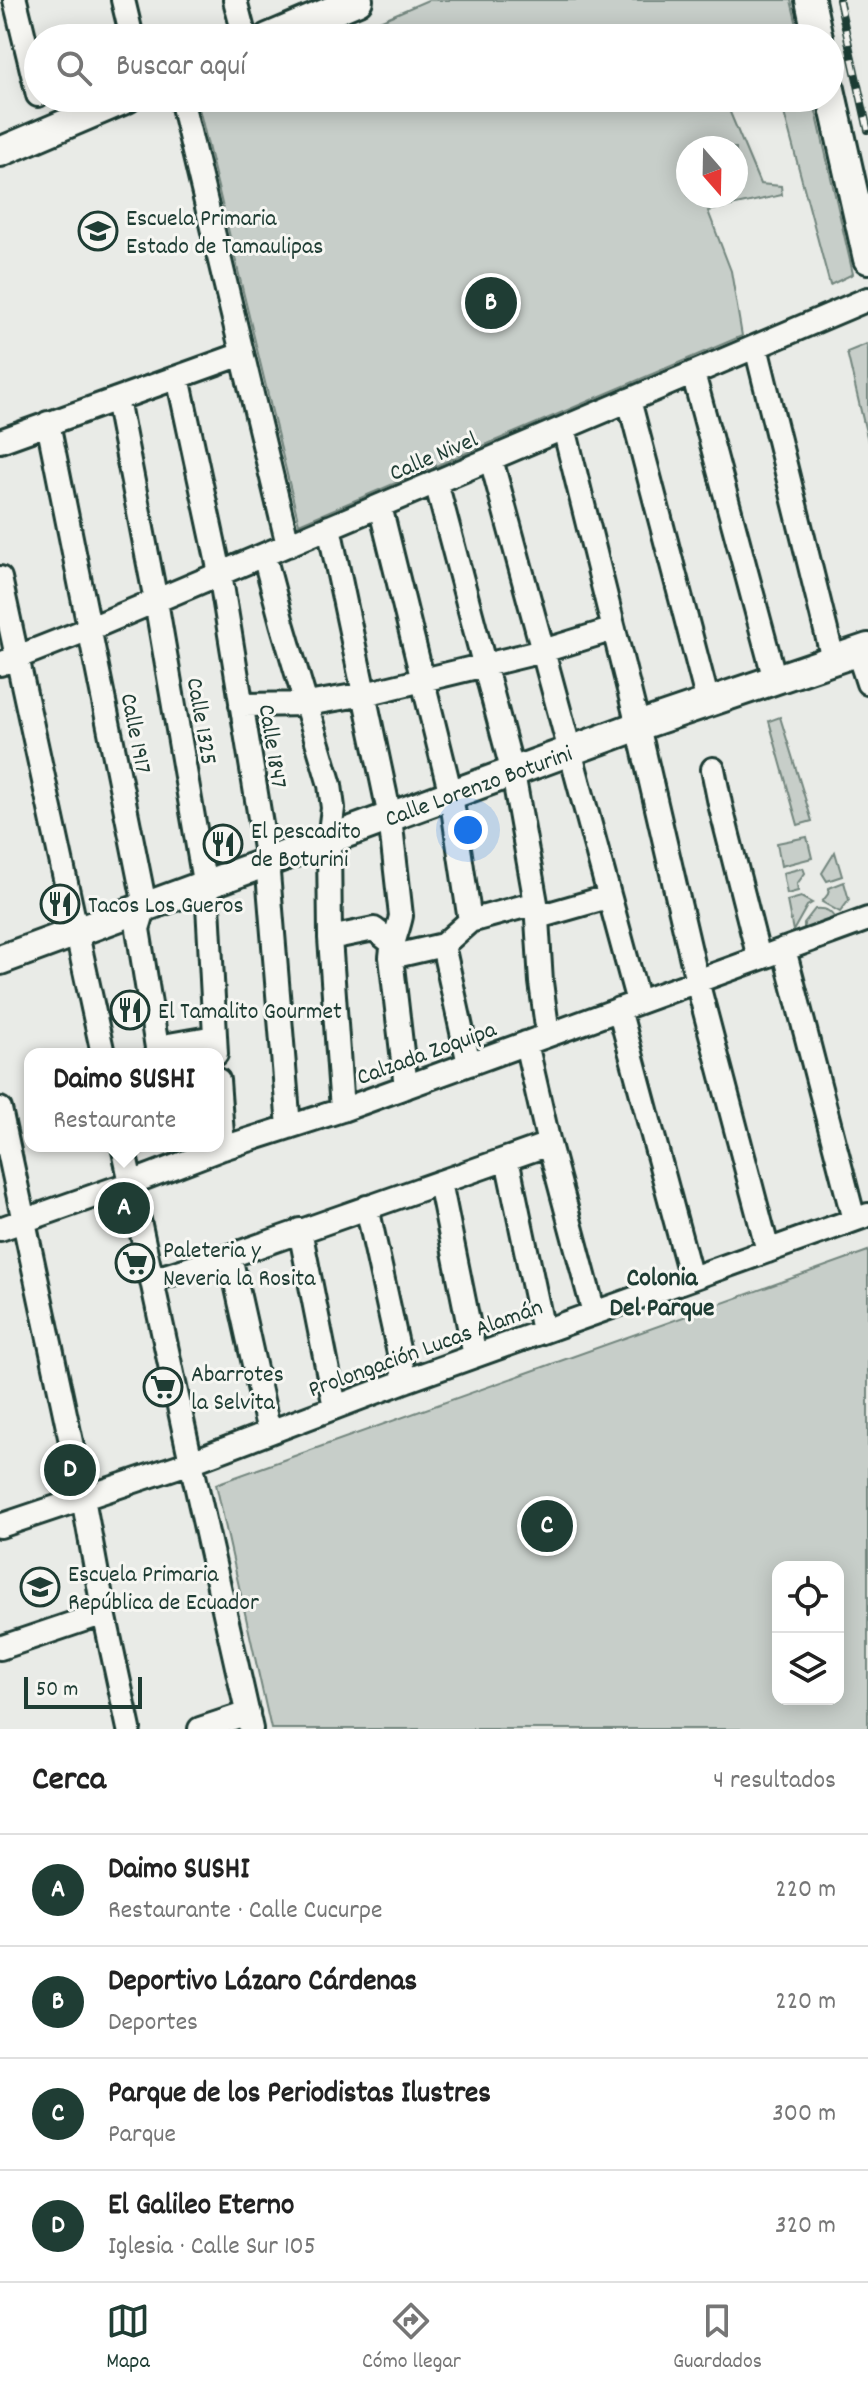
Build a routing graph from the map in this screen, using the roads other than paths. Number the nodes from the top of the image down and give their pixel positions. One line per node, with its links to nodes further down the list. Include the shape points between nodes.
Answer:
1 (15, 0): 10 (street)
2 (123, 0): 6 (street)
3 (235, 0): 7 (street)
4 (810, 0): 9 (main road)
5 (348, 2): 8 (main road)
6 (129, 24)
7 (241, 24)
8 (299, 24)
9 (815, 24)
10 (24, 38)
11 (42, 112): 15 (street)
12 (94, 112): 15 (main road)
13 (184, 112): 20 (street)
14 (835, 112): 17 (main road)
15 (47, 132): 16 (main road)
16 (0, 152)
17 (868, 259)
18 (868, 299): 19 (street, Calle Nivel)
19 (756, 347): 21 (street, Calle Nivel); 40 (street)
20 (242, 354): 22 (street); 32 (street)
21 (693, 373): 24 (street, Calle Nivel); 44 (street)
22 (178, 377): 23 (street); 34 (street, Calle 1847)
23 (117, 399): 25 (street); 36 (street, Calle 1325)
24 (629, 400): 26 (street, Calle Nivel); 47 (street)
25 (48, 423): 27 (street); 37 (street, Calle 1917)
26 (564, 428): 28 (street, Calle Nivel); 38 (street)
27 (0, 441)
28 (491, 459): 29 (street, Calle Nivel); 39 (street)
29 (436, 482): 30 (street, Calle Nivel); 42 (street)
30 (380, 506): 31 (street, Calle Nivel); 43 (street)
31 (329, 527): 32 (street, Calle Nivel); 46 (street)
32 (288, 545): 33 (street, Calle Nivel)
33 (264, 555): 34 (street, Calle Nivel); 48 (street)
34 (220, 573): 36 (street, Calle Nivel); 49 (street, Calle 1847)
35 (0, 578): 41 (street)
36 (156, 601): 37 (street, Calle Nivel); 58 (street, Calle 1325)
37 (89, 629): 41 (street, Calle Nivel); 60 (street, Calle 1917)
38 (614, 629): 39 (street); 50 (street)
39 (543, 651): 42 (street); 51 (street)
40 (853, 653): 44 (main road, Calle Lorenzo Boturini); 45 (street)
41 (8, 661): 64 (street)
42 (483, 665): 43 (street); 53 (street)
43 (424, 680): 46 (street); 54 (street)
44 (775, 680): 47 (main road, Calle Lorenzo Boturini)
45 (868, 683)
46 (365, 694): 48 (street); 55 (street)
47 (708, 702): 50 (main road, Calle Lorenzo Boturini)
48 (307, 704): 49 (street); 56 (street, via 330,785)
49 (241, 705): 57 (street, Calle 1847)
50 (638, 726): 51 (main road, Calle Lorenzo Boturini); 71 (street)
51 (570, 751): 53 (main road, Calle Lorenzo Boturini); 59 (street)
52 (713, 769): 69 (street)
53 (513, 773): 54 (main road, Calle Lorenzo Boturini); 61 (street)
54 (451, 795): 55 (main road, Calle Lorenzo Boturini); 63 (street)
55 (390, 817): 56 (main road, Calle Lorenzo Boturini); 68 (street, via 401,916)
56 (329, 840): 57 (main road, Calle Lorenzo Boturini); 65 (street)
57 (267, 861): 58 (main road, Calle Lorenzo Boturini); 83 (street, Calle 1847)
58 (205, 884): 60 (main road, Calle Lorenzo Boturini); 75 (street, Calle 1325)
59 (608, 897): 61 (street); 72 (street)
60 (145, 906): 64 (main road, Calle Lorenzo Boturini); 77 (street, Calle 1917, via 138,929)
61 (537, 910): 63 (street); 73 (street)
62 (868, 919): 67 (street, Calzada Zoquipa)
63 (470, 921): 66 (street)
64 (77, 930): 70 (main road, Calle Lorenzo Boturini); 76 (street)
65 (330, 938): 68 (street, via 374,929); 82 (street)
66 (443, 945): 68 (street); 79 (street)
67 (784, 949): 69 (street, Calzada Zoquipa); 93 (street)
68 (392, 950): 80 (street)
69 (759, 958): 71 (street, Calzada Zoquipa)
70 (0, 960)
71 (697, 981): 72 (street, Calzada Zoquipa); 97 (street)
72 (628, 1006): 73 (street, Calzada Zoquipa); 99 (street)
73 (548, 1035): 74 (street, Calzada Zoquipa)
74 (526, 1043): 79 (street, Calzada Zoquipa); 84 (street)
75 (216, 1046): 78 (street)
76 (102, 1048)
77 (157, 1048)
78 (186, 1048)
79 (469, 1064): 80 (street, Calzada Zoquipa)
80 (406, 1087): 82 (street, Calzada Zoquipa)
81 (0, 1109): 94 (street)
82 (342, 1110): 83 (street, Calzada Zoquipa)
83 (289, 1127): 85 (street, Calzada Zoquipa)
84 (549, 1144): 89 (street); 101 (street)
85 (224, 1148)
86 (124, 1152): 91 (street)
87 (199, 1152): 88 (street, Calzada Zoquipa)
88 (170, 1157): 91 (street, Calzada Zoquipa)
89 (507, 1159): 90 (street); 102 (street)
90 (440, 1182): 92 (street); 103 (street)
91 (131, 1183): 94 (street, Calzada Zoquipa); 100 (street)
92 (367, 1207): 96 (street); 104 (street)
93 (861, 1218): 97 (street, Prolongación Lucas Alamán)
94 (24, 1221): 95 (street, Calzada Zoquipa); 108 (street)
95 (0, 1229)
96 (300, 1230): 98 (street); 105 (street)
97 (768, 1251): 99 (street, Prolongación Lucas Alamán)
98 (230, 1256): 100 (street); 106 (street)
99 (691, 1278): 101 (street, Prolongación Lucas Alamán)
100 (152, 1280): 107 (street)
101 (594, 1313): 102 (street, Prolongación Lucas Alamán)
102 (543, 1331): 103 (street, Prolongación Lucas Alamán)
103 (475, 1356): 104 (street, Prolongación Lucas Alamán)
104 (405, 1381): 105 (street, Prolongación Lucas Alamán)
105 (335, 1407): 106 (street, Prolongación Lucas Alamán)
106 (269, 1432): 107 (street, Prolongación Lucas Alamán)
107 (191, 1462): 108 (street, Prolongación Lucas Alamán); 112 (street)
108 (83, 1498): 109 (street, Prolongación Lucas Alamán); 110 (street)
109 (0, 1526)
110 (104, 1613): 111 (street); 113 (street)
111 (0, 1648)
112 (250, 1721): 114 (street)
113 (129, 1729)
114 (200, 1729)

